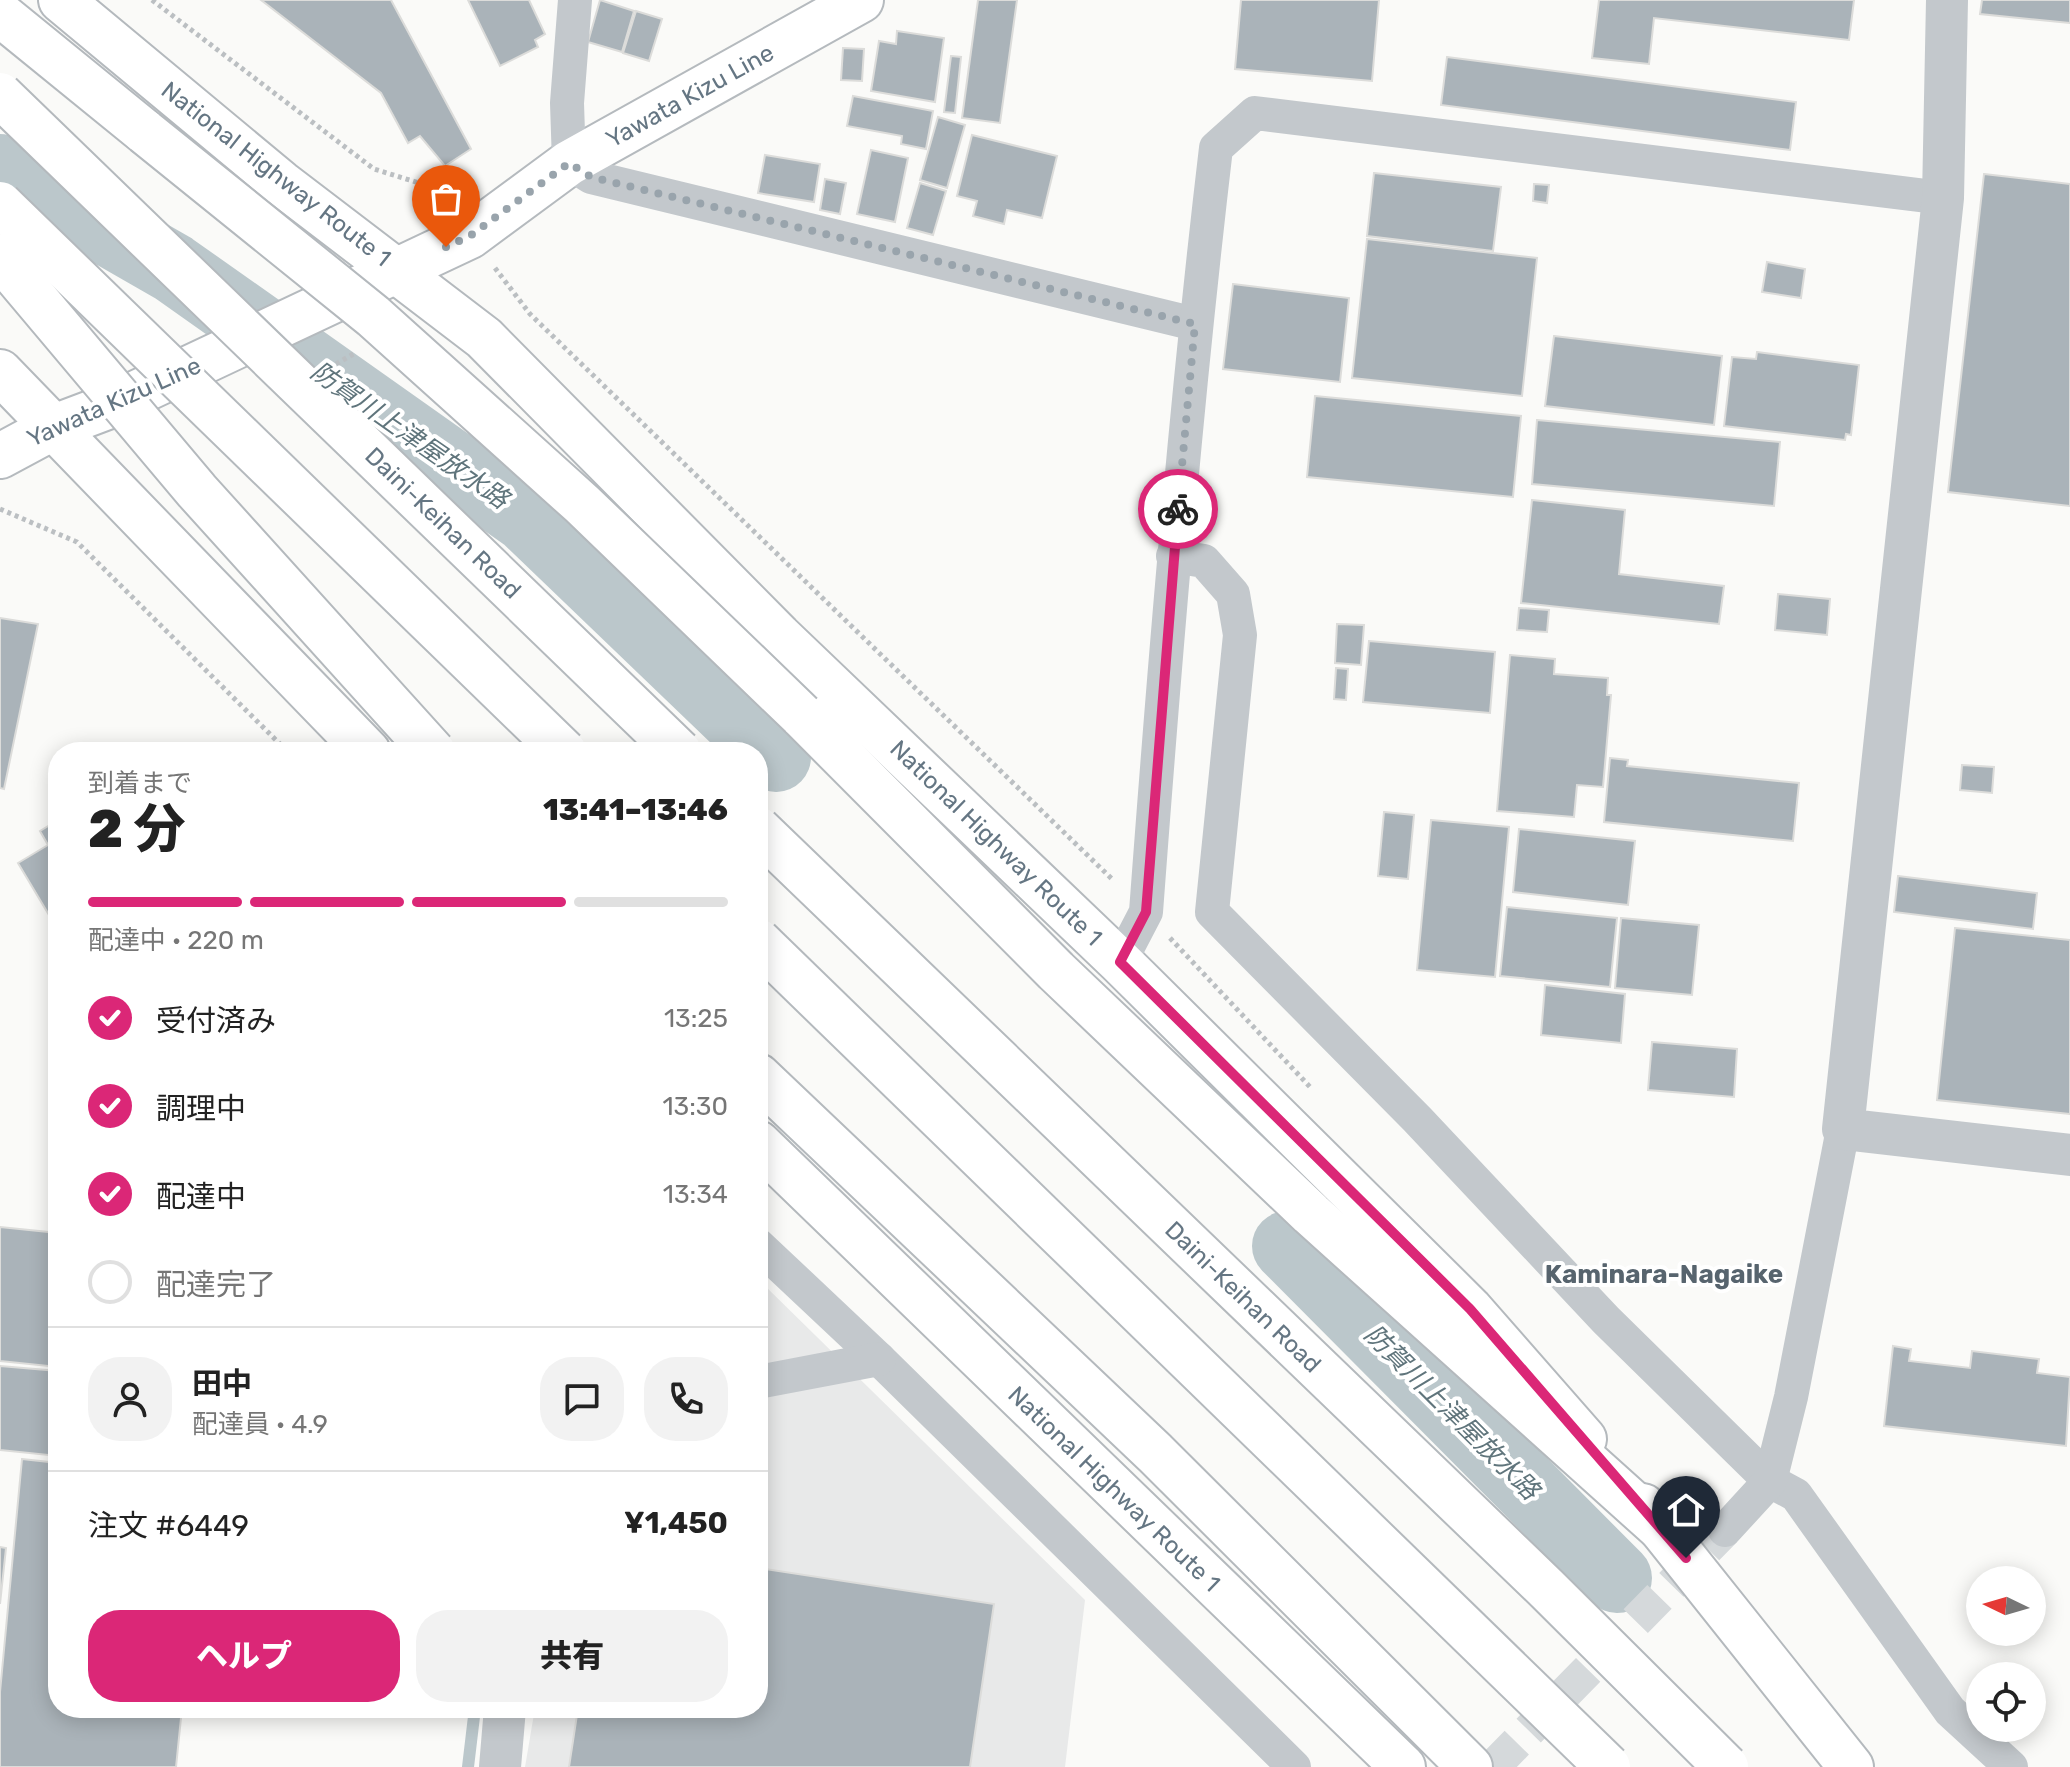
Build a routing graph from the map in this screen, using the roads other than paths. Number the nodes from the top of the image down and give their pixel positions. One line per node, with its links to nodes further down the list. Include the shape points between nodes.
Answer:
1 (61, 0): 11 (main road, National Highway Route 1, via 281,183)
2 (575, 0): 7 (street, via 567,103)
3 (861, 0): 7 (main road, Yawata Kizu Line)
4 (1947, 0): 8 (street)
5 (0, 14): 33 (main road, bridge, via 373,316 582,504 1311,1214)
6 (0, 95): 20 (main road, Daini-Keihan Road, bridge)
7 (569, 163): 11 (main road, Yawata Kizu Line, via 470,236); 12 (street, via 591,177)
8 (1943, 198): 12 (street, via 1255,113 1216,148); 25 (street)
9 (0, 204): 19 (main road, bridge)
10 (0, 257): 18 (main road, bridge, via 197,491)
11 (399, 271): 14 (main road, Yawata Kizu Line, bridge); 23 (main road, National Highway Route 1, via 484,338 779,636)
12 (1195, 324): 16 (street)
13 (0, 372): 14 (main road)
14 (54, 427): 15 (main road, Yawata Kizu Line); 17 (main road)
15 (0, 456)
16 (1173, 556): 23 (street, via 1146,912); 31 (street, via 1204,561 1233,594 1240,635 1212,912 1606,1320)
17 (358, 742)
18 (424, 742)
19 (554, 742)
20 (669, 742)
21 (768, 839): 40 (main road, Daini-Keihan Road, bridge)
22 (768, 951): 39 (main road, bridge)
23 (1120, 962): 33 (main road, National Highway Route 1, via 1470,1309)
24 (768, 1085): 38 (main road, via 1155,1453)
25 (1843, 1129): 27 (street); 31 (street)
26 (768, 1153): 37 (main road, National Highway Route 1)
27 (2070, 1155)
28 (768, 1254): 29 (street)
29 (879, 1359): 30 (street); 36 (street)
30 (768, 1380)
31 (1770, 1481): 32 (street); 42 (street, via 1796,1495 1950,1711)
32 (1725, 1530)
33 (1667, 1534): 41 (main road, National Highway Route 1)
34 (504, 1718): 35 (street)
35 (500, 1767)
36 (1294, 1767)
37 (1403, 1767)
38 (1470, 1767)
39 (1608, 1767)
40 (1726, 1767)
41 (1851, 1767)
42 (2011, 1767)

